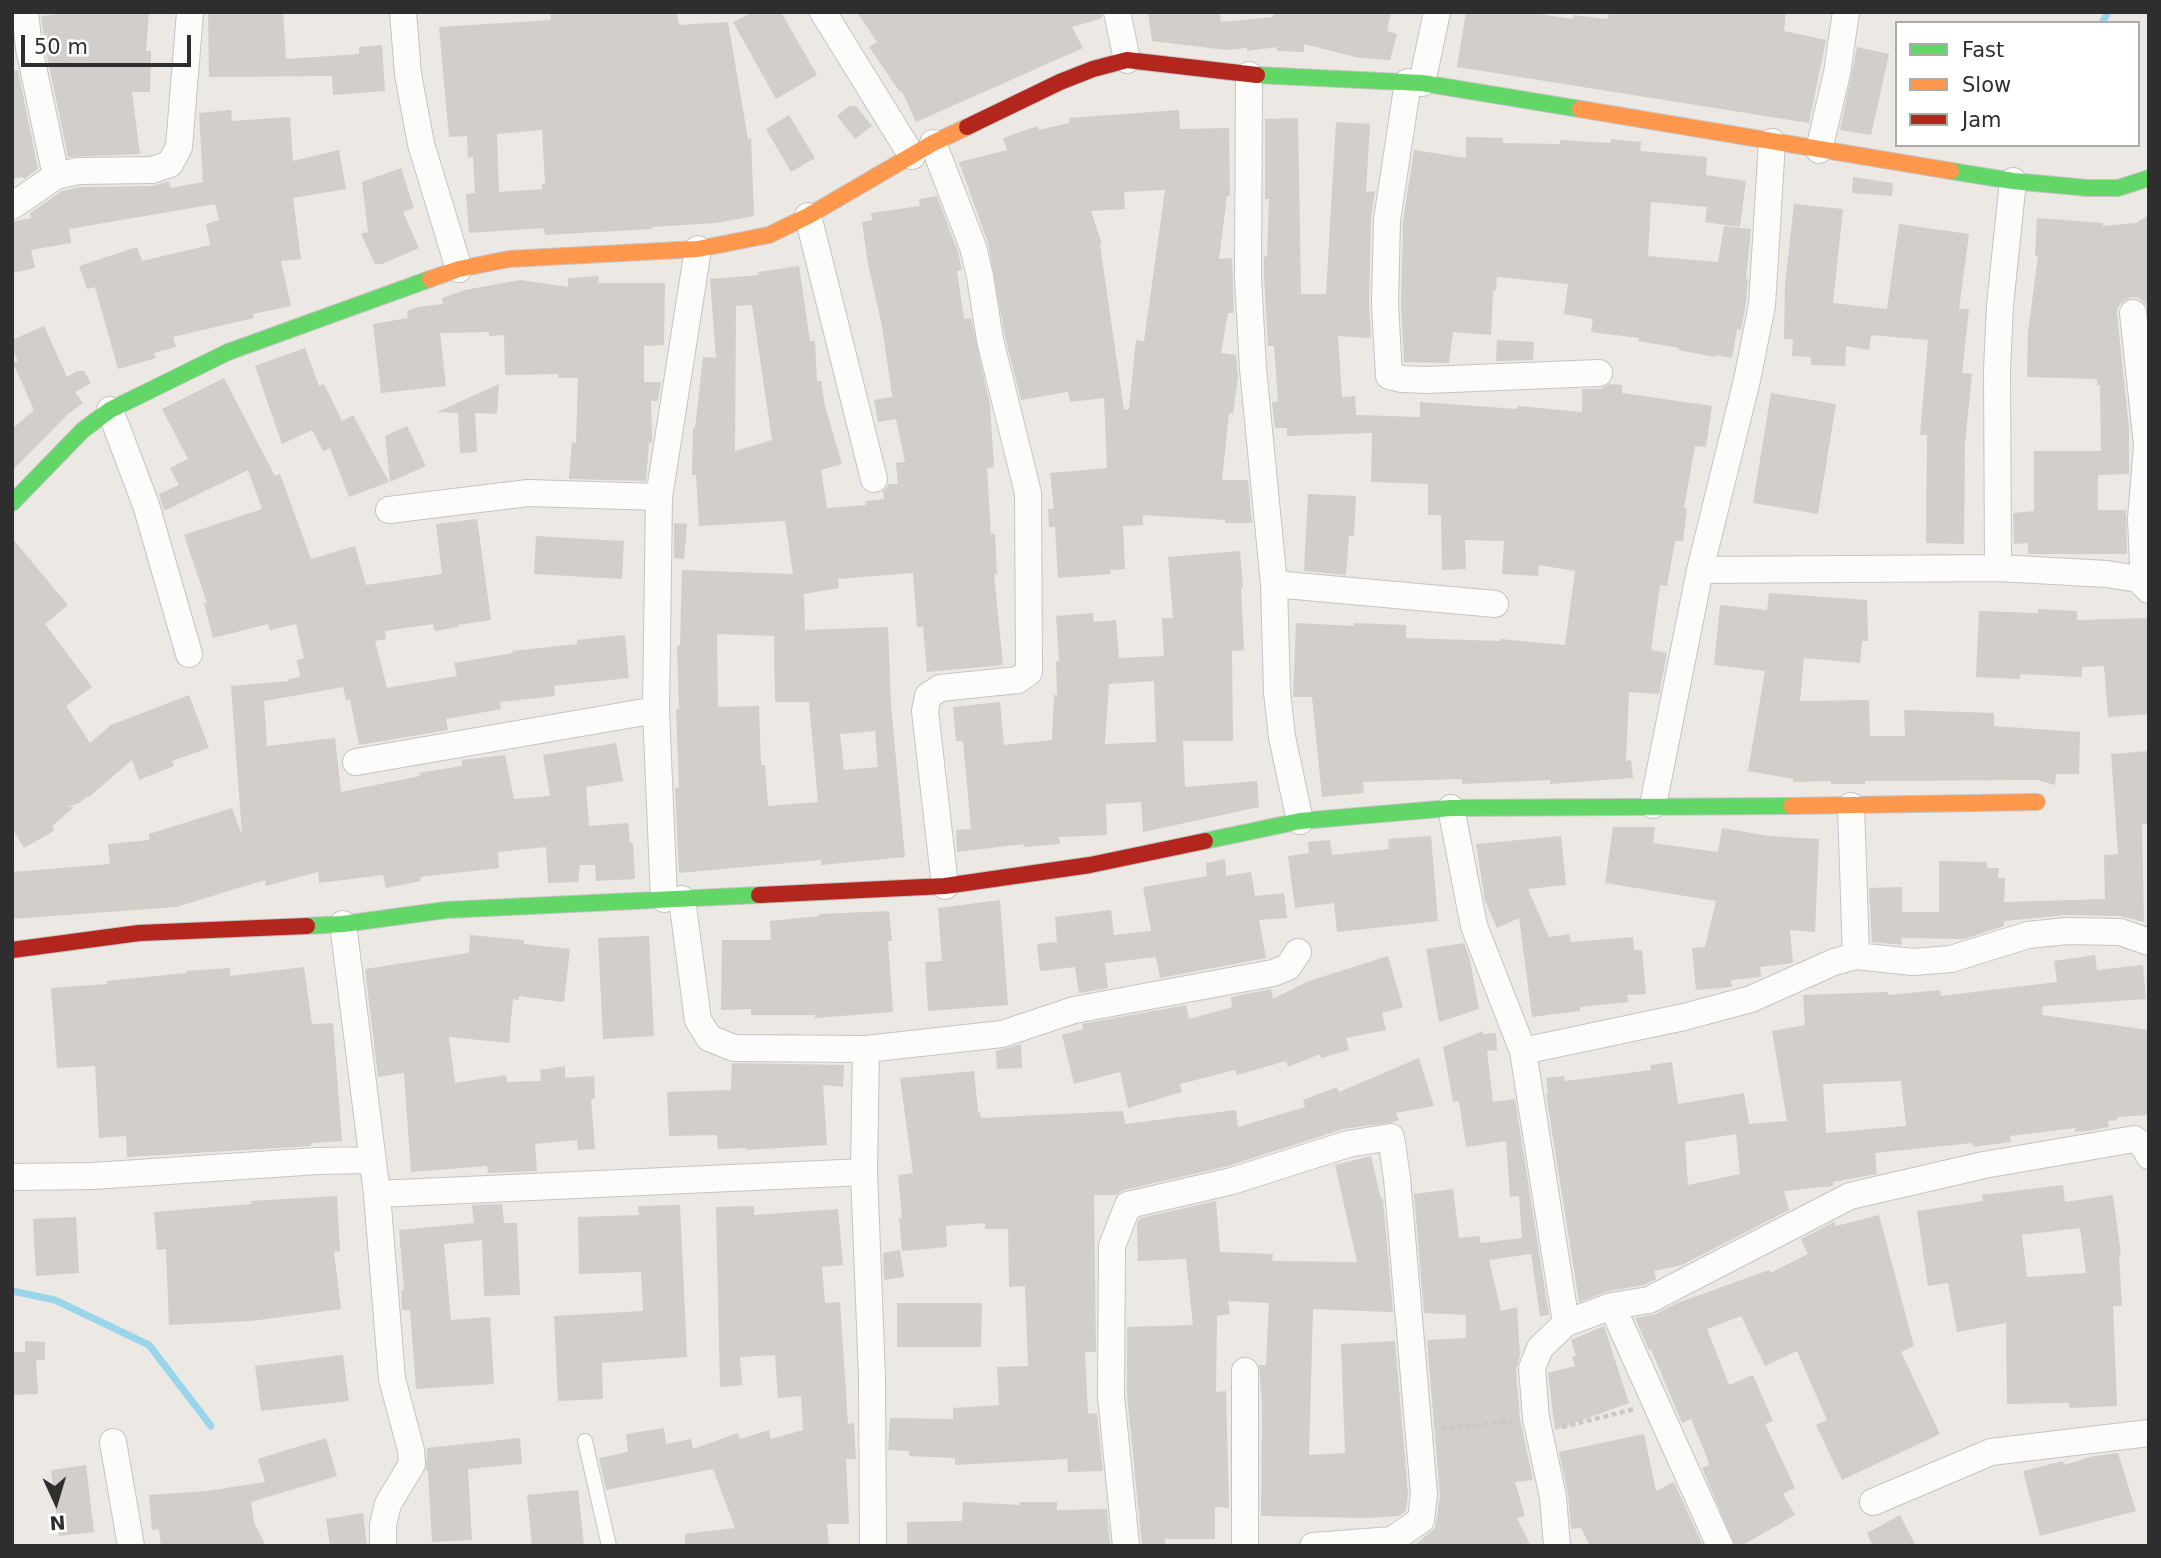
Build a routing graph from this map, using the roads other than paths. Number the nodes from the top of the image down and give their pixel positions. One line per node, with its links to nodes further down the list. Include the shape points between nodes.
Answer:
1 (25, 12): 8 (street)
2 (190, 12): 15 (street, via 179,147 170,164 152,170 78,171)
3 (402, 12): 21 (street, via 421,144)
4 (823, 12): 13 (street)
5 (1117, 12): 9 (street)
6 (1437, 12): 11 (street)
7 (1846, 12): 14 (street)
8 (20, 49): 15 (street)
9 (1127, 61): 10 (street); 13 (street, via 1060,82)
10 (1249, 75): 11 (street); 32 (street, via 1248,277)
11 (1415, 83): 12 (street); 23 (street, via 1387,220 1389,376 1427,380)
12 (1772, 142): 14 (street); 31 (street, via 1762,305)
13 (922, 150): 19 (street); 43 (street, via 973,247 990,340 1028,493 1029,672 1018,680 940,688 928,696 925,711)
14 (1819, 150): 17 (street)
15 (56, 176): 18 (street)
16 (2149, 178): 17 (street, via 2118,188)
17 (2013, 181): 30 (street, via 1999,318)
18 (12, 206)
19 (808, 216): 20 (street, via 769,235); 26 (street)
20 (698, 249): 21 (street, via 509,259); 27 (street)
21 (459, 269): 24 (street, via 228,352)
22 (2133, 313): 25 (street)
23 (1599, 373)
24 (110, 410): 28 (street, via 83,430); 35 (street, via 146,505)
25 (2148, 445): 33 (street, via 2141,519)
26 (874, 479)
27 (659, 497): 29 (street, via 528,493); 36 (street)
28 (12, 503)
29 (389, 510)
30 (1998, 568): 31 (street); 33 (street, via 2107,574 2138,579)
31 (1700, 570): 39 (street)
32 (1274, 584): 34 (street); 42 (street, via 1277,692)
33 (2147, 587)
34 (1495, 604)
35 (189, 654)
36 (656, 710): 37 (street); 44 (street)
37 (356, 762)
38 (2037, 802): 40 (street)
39 (1653, 804): 40 (street); 41 (street)
40 (1851, 806): 49 (street)
41 (1451, 808): 42 (street); 51 (street, via 1474,926)
42 (1300, 821): 43 (street, via 1090,865)
43 (945, 886): 44 (street)
44 (673, 899): 45 (street, via 446,910); 50 (street, via 698,1020 709,1038 734,1048)
45 (342, 924): 47 (street, via 139,933); 53 (street)
46 (2149, 942): 49 (street, via 2120,932 2067,930 2028,935 1951,959 1913,962)
47 (12, 950)
48 (1298, 952): 50 (street, via 1287,967 1273,973 1074,1010 1002,1034)
49 (1856, 956): 51 (street, via 1751,999)
50 (866, 1049): 54 (street)
51 (1522, 1051): 58 (street)
52 (2149, 1156): 57 (street, via 2134,1139 1850,1196 1649,1300)
53 (372, 1160): 55 (street); 56 (street)
54 (864, 1172): 56 (street); 67 (street)
55 (12, 1177)
56 (377, 1194): 65 (street, via 392,1379 412,1464 388,1504)
57 (1612, 1306): 58 (street); 72 (street)
58 (1566, 1322): 71 (street, via 1540,1348 1532,1368)
59 (1245, 1371): 69 (street)
60 (2149, 1433): 63 (street, via 1991,1452)
61 (585, 1441): 66 (lane)
62 (113, 1442): 64 (street)
63 (1873, 1502)
64 (131, 1546)
65 (383, 1546)
66 (609, 1546)
67 (873, 1546)
68 (1126, 1546): 70 (street, via 1111,1396 1112,1246 1128,1205 1232,1181 1348,1144 1391,1137 1424,1494 1421,1520 1392,1540)
69 (1245, 1546)
70 (1313, 1546)
71 (1557, 1546)
72 (1720, 1546)

